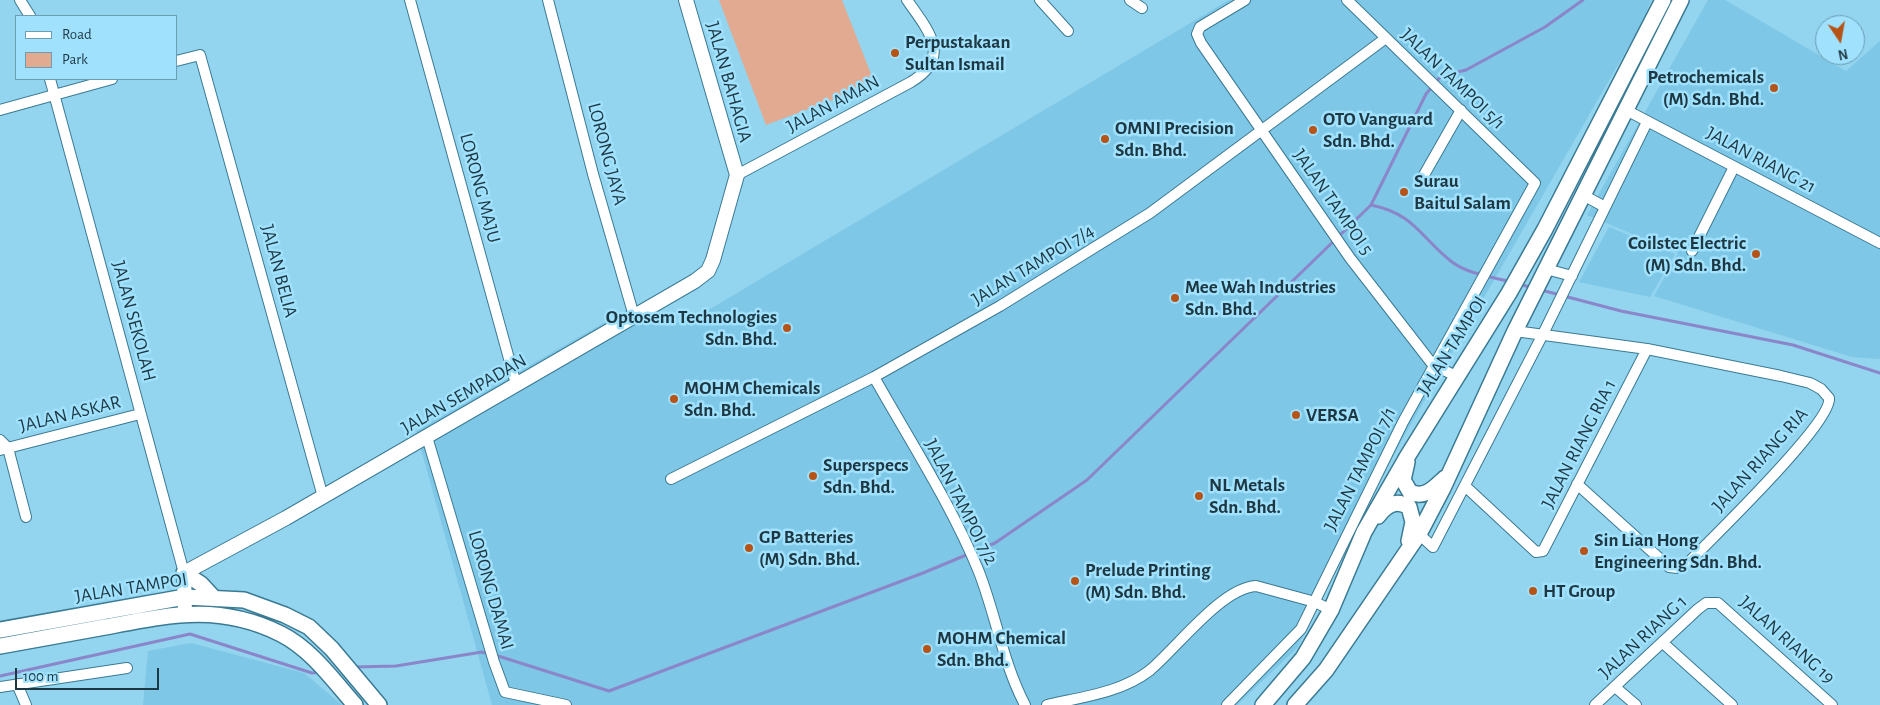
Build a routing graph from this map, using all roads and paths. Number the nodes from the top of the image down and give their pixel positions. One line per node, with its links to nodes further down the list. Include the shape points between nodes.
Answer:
1 (20, 0): 13 (street)
2 (410, 0): 42 (street, LORONG MAJU)
3 (548, 0): 35 (street, LORONG JAYA)
4 (686, 0): 26 (street, JALAN BAHAGIA)
5 (907, 0): 26 (street, JALAN AMAN, via 933,43 930,68 911,82)
6 (1040, 0): 14 (street)
7 (1130, 0): 12 (street)
8 (1245, 0): 24 (street, JALAN TAMPOI 5, via 1200,27 1198,34)
9 (1347, 0): 15 (street, JALAN TAMPOI 5/1)
10 (1663, 0): 40 (main road, JALAN TAMPOI, via 1567,188 1509,293)
11 (1681, 0): 22 (main road)
12 (1142, 8)
13 (29, 15)
14 (1068, 32)
15 (1386, 38): 20 (street, JALAN TAMPOI 5/1); 24 (street, JALAN TAMPOI 7/4)
16 (178, 60): 53 (street, JALAN BELIA, via 200,55)
17 (50, 80): 19 (street, JALAN SEKOLAH)
18 (108, 80): 19 (street)
19 (55, 95): 21 (street); 43 (street, JALAN SEKOLAH)
20 (1459, 108): 27 (street); 28 (street, JALAN TAMPOI 5/1)
21 (0, 110)
22 (1626, 110): 23 (street, JALAN RIANG 21); 29 (main road)
23 (1648, 122): 25 (street, JALAN RIANG 21); 30 (street)
24 (1262, 131): 39 (street, JALAN TAMPOI 5, via 1342,247); 41 (street, JALAN TAMPOI 7/4, via 1103,243)
25 (1734, 167): 31 (street, JALAN RIANG 21); 32 (street)
26 (736, 175): 35 (street, JALAN SEMPADAN, via 708,271)
27 (1420, 182)
28 (1535, 183): 39 (street, JALAN TAMPOI 7/1)
29 (1583, 195): 30 (street); 33 (main road)
30 (1605, 207): 34 (street)
31 (1880, 243)
32 (1692, 251)
33 (1543, 275): 34 (street); 36 (main road)
34 (1572, 276): 37 (street)
35 (634, 316): 42 (street, JALAN SEMPADAN)
36 (1515, 331): 37 (street, JALAN RIANG RIA); 49 (main road)
37 (1543, 334): 38 (street, JALAN RIANG RIA); 52 (street)
38 (1647, 349): 51 (street, JALAN RIANG RIA 1); 51 (street, JALAN RIANG RIA, via 1810,382 1829,398 1829,405 1797,450 1689,562 1678,568 1669,567)
39 (1433, 365): 40 (street, JALAN TAMPOI 5); 46 (street, JALAN TAMPOI 7/1)
40 (1456, 376): 48 (main road, JALAN TAMPOI)
41 (874, 377): 50 (street, JALAN TAMPOI 7/4); 76 (street, JALAN TAMPOI 7/2, via 961,532 979,574 1013,682)
42 (516, 384): 44 (street, JALAN SEMPADAN)
43 (140, 414): 47 (street, JALAN ASKAR); 58 (street, JALAN SEKOLAH)
44 (428, 437): 53 (street, JALAN SEMPADAN); 75 (street, LORONG DAMAI, via 505,692)
45 (0, 440): 47 (street, JALAN ASKAR)
46 (1393, 442): 48 (street); 61 (street, JALAN TAMPOI 7/1)
47 (4, 449): 54 (street, JALAN ASKAR)
48 (1409, 454): 49 (main road, via 1404,480 1415,495 1427,493); 55 (main road, JALAN TAMPOI)
49 (1450, 473): 56 (main road)
50 (671, 479)
51 (1577, 484): 52 (street, JALAN RIANG RIA 1, via 1540,553)
52 (1465, 486): 56 (street, via 1433,546)
53 (323, 497): 58 (street, JALAN SEMPADAN)
54 (26, 517)
55 (1364, 532): 57 (main road, via 1384,508 1398,503 1409,507 1413,522); 63 (main road, JALAN TAMPOI)
56 (1419, 534): 57 (main road)
57 (1403, 558): 80 (main road, via 1326,670)
58 (184, 573): 59 (street); 60 (main road)
59 (185, 597): 60 (main road, JALAN TAMPOI); 64 (street); 65 (main road, JALAN TAMPOI)
60 (214, 598): 74 (main road, JALAN TAMPOI, via 244,600 309,628)
61 (1315, 602): 63 (street); 77 (street, via 1256,586 1248,587 1229,595 1149,671 1127,684 1099,694); 78 (street, JALAN TAMPOI 7/1, via 1301,629)
62 (1718, 602): 66 (street, JALAN RIANG 1, via 1706,603); 84 (street, JALAN RIANG 19)
63 (1331, 610): 79 (main road, JALAN TAMPOI, via 1303,658)
64 (185, 613): 67 (main road, JALAN TAMPOI); 73 (main road, JALAN TAMPOI, via 212,614 255,623 282,634 321,667)
65 (0, 630)
66 (1663, 643): 71 (street, JALAN RIANG 1); 83 (street)
67 (0, 646)
68 (127, 668): 69 (street)
69 (17, 684): 70 (street); 72 (street)
70 (0, 687)
71 (1615, 687): 81 (street, JALAN RIANG 1); 82 (street)
72 (26, 705)
73 (355, 705)
74 (379, 705)
75 (566, 705)
76 (1025, 705)
77 (1047, 705)
78 (1227, 705)
79 (1263, 705)
80 (1295, 705)
81 (1594, 705)
82 (1636, 705)
83 (1732, 705)
84 (1832, 705)

